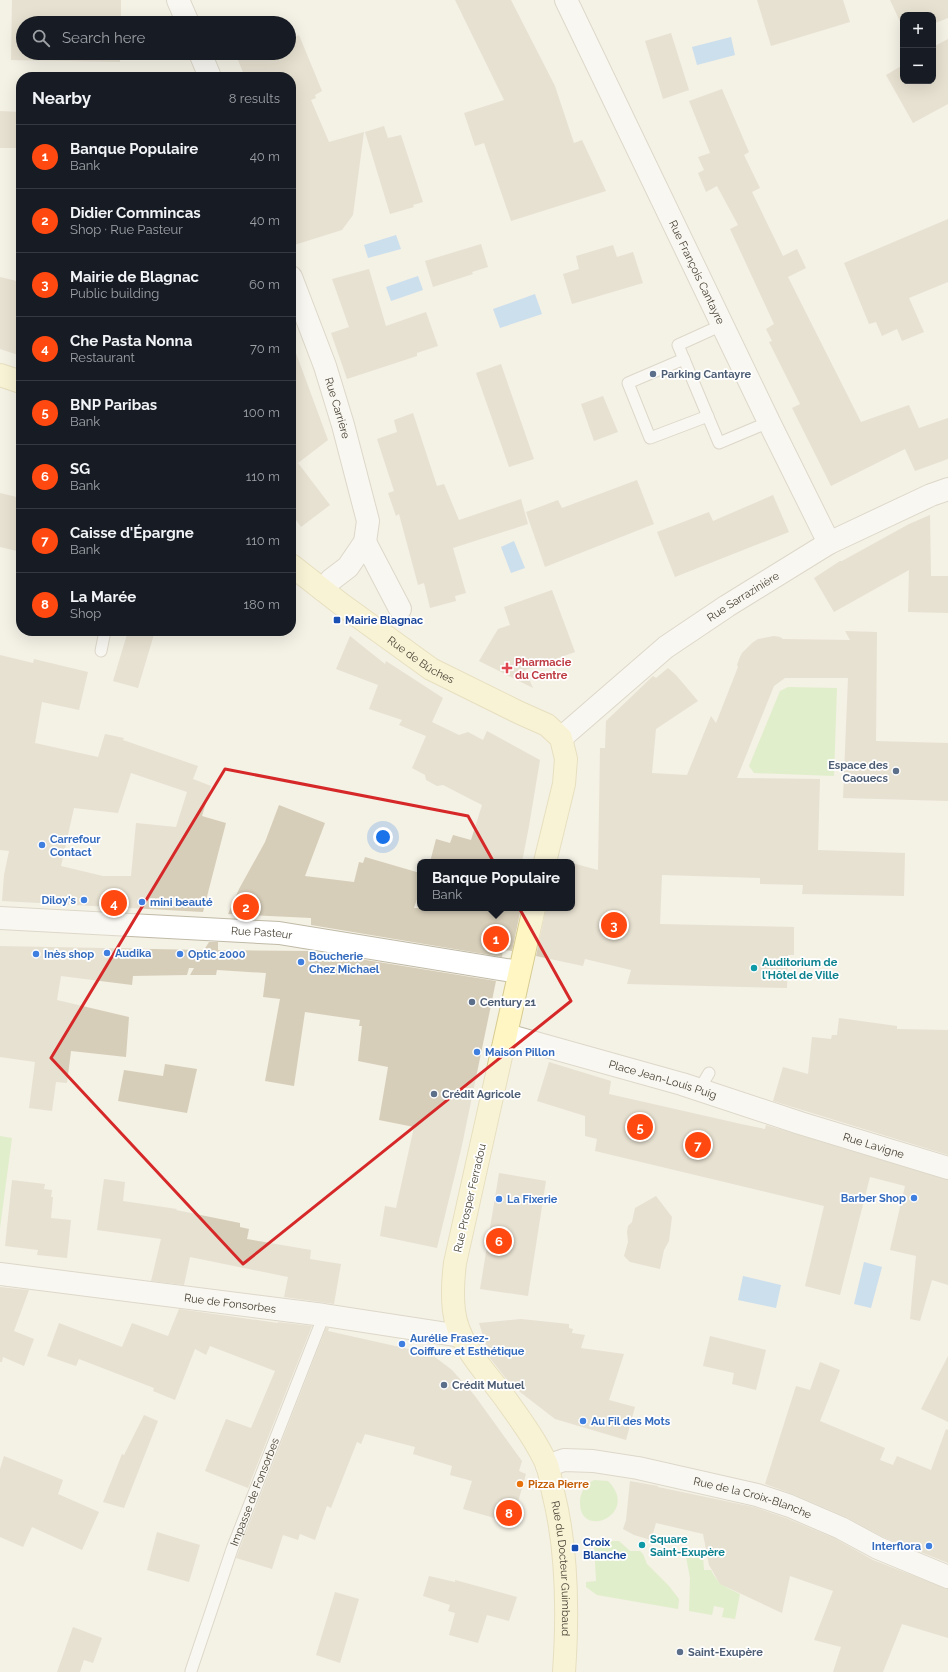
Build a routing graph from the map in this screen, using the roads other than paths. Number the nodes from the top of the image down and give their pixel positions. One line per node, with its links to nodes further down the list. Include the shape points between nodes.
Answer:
1 (178, 0): 3 (street)
2 (566, 0): 7 (street, Rue François Cantayre)
3 (185, 16)
4 (203, 60): 5 (street)
5 (208, 72)
6 (296, 290): 14 (street, Rue Carrière, via 343,425 368,521)
7 (722, 325): 8 (lane, via 678,344); 12 (street, Rue François Cantayre)
8 (684, 359): 11 (lane); 11 (lane, via 628,383 650,438)
9 (0, 375): 10 (main road)
10 (16, 380)
11 (708, 416): 12 (lane, via 719,443)
12 (768, 422): 15 (street, Rue François Cantayre)
13 (948, 489): 15 (street, Rue Sarrazinière)
14 (366, 542): 17 (street, via 348,567); 18 (street)
15 (829, 543): 21 (street, Rue Sarrazinière, via 666,647)
16 (296, 569): 17 (main road, Rue de Bûches)
17 (323, 590): 21 (main road, Rue de Bûches, via 431,669 547,725)
18 (400, 609)
19 (104, 636): 20 (lane)
20 (101, 651)
21 (561, 738): 22 (main road, via 566,760 564,784)
22 (546, 859)
23 (533, 911): 25 (main road, Rue Prosper Ferradou)
24 (0, 918): 25 (street, Rue Pasteur, via 279,934)
25 (520, 972): 26 (main road, Rue Prosper Ferradou)
26 (516, 1037): 27 (street, Place Jean-Louis Puig, via 704,1081); 31 (main road, Rue Prosper Ferradou, via 455,1263 452,1286 454,1312)
27 (800, 1123): 28 (street, Rue Lavigne)
28 (948, 1168)
29 (0, 1274): 30 (street, Rue de Fonsorbes)
30 (324, 1315): 31 (street, Rue de Fonsorbes); 34 (lane, Impasse de Fonsorbes, via 232,1549)
31 (461, 1336): 32 (main road, Rue Prosper Ferradou, via 478,1364 522,1423)
32 (547, 1466): 33 (street, Rue de la Croix-Blanche, via 564,1460 593,1461 638,1468 757,1495 842,1528 878,1548); 35 (main road, Rue du Docteur Guimbaud, via 559,1515 563,1558 566,1618)
33 (948, 1577)
34 (191, 1672)
35 (564, 1672)

